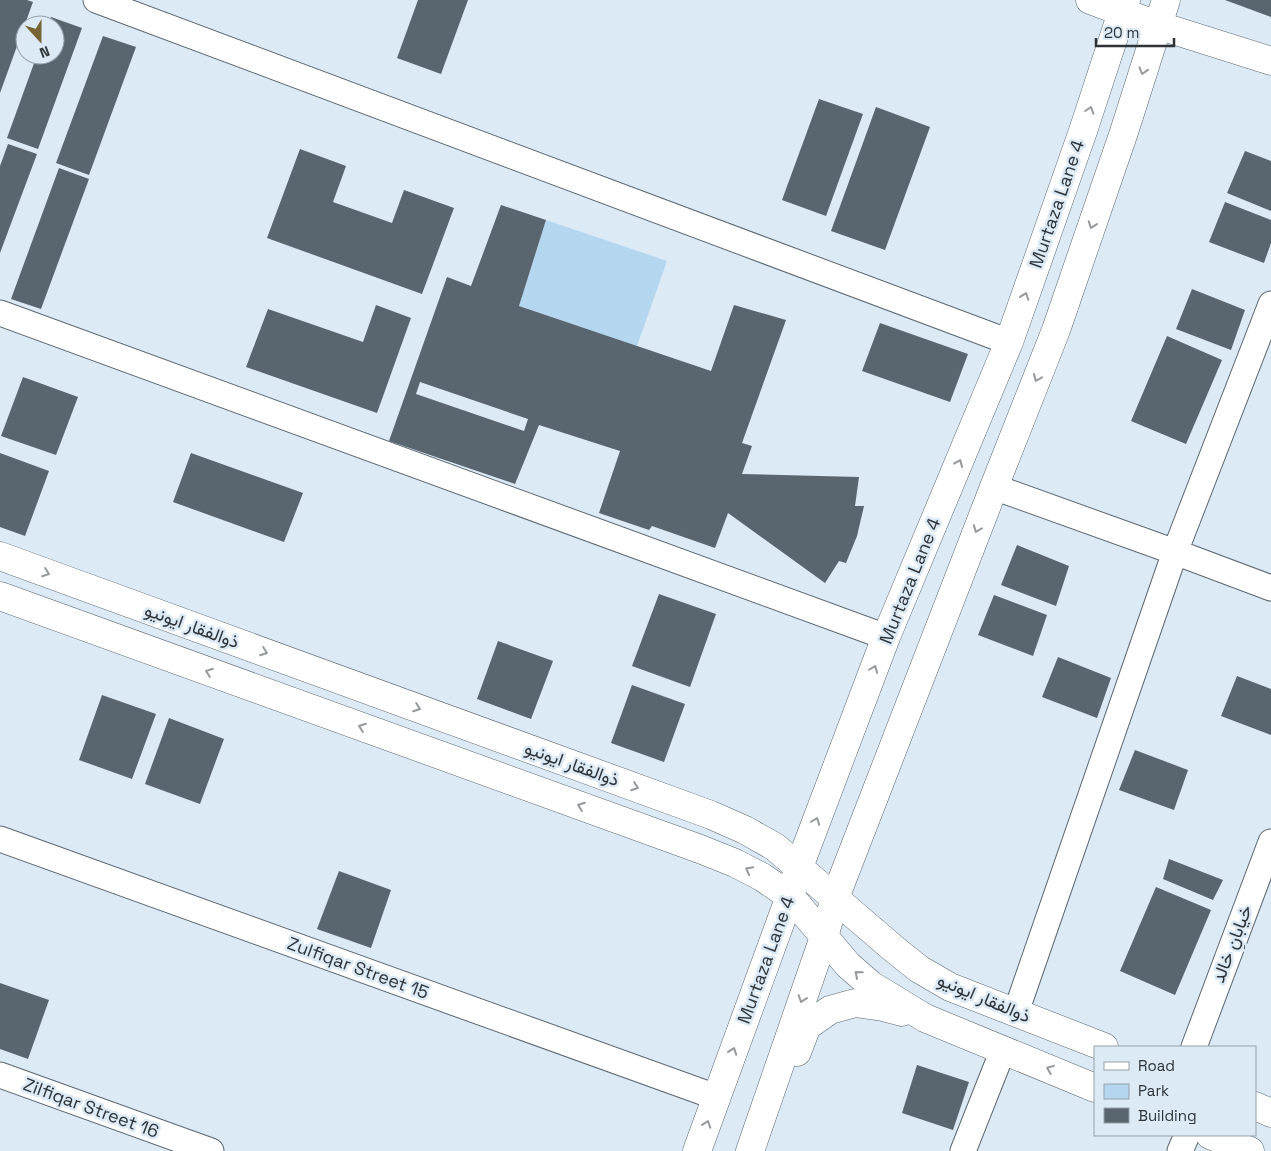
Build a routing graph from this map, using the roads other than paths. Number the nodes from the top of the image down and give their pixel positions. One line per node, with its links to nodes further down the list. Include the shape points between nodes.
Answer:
1 (96, 0): 8 (street)
2 (1090, 0): 3 (street)
3 (1124, 6): 4 (street); 8 (street, Murtaza Lane 4, one-way to 3)
4 (1162, 12): 5 (street); 9 (street, one-way to 9, via 1060,320)
5 (1271, 61)
6 (1271, 304): 10 (street)
7 (0, 313): 14 (street)
8 (1009, 342): 14 (street, Murtaza Lane 4, one-way to 8)
9 (994, 487): 10 (street); 19 (street, one-way to 19)
10 (1175, 552): 12 (street); 21 (street)
11 (0, 556): 17 (street, ذوالفقار ایونیو, one-way to 17, via 711,815 776,847)
12 (1271, 588)
13 (0, 596): 18 (street, ذوالفقار ایونیو, one-way to 13, via 762,877 700,849)
14 (886, 637): 17 (street, Murtaza Lane 4, one-way to 14)
15 (0, 839): 28 (street, Zulfiqar Street 15)
16 (1271, 842): 24 (street, خیابانِ خالد)
17 (798, 867): 18 (street, Murtaza Lane 4); 19 (street, ذوالفقار ایونیو)
18 (790, 896): 20 (street, ذوالفقار ایونیو); 28 (street, Murtaza Lane 4, one-way to 18)
19 (835, 898): 20 (street); 21 (street, ذوالفقار ایونیو, via 919,969 950,987)
20 (824, 937): 22 (street, ذوالفقار ایونیو, one-way to 20, via 871,985); 29 (street, one-way to 29)
21 (1016, 1012): 23 (street, ذوالفقار ایونیو)
22 (925, 1018): 25 (street, ذوالفقار ایونیو); 29 (street, via 855,1003 830,1010 807,1026 792,1064)
23 (1101, 1046)
24 (1194, 1046)
25 (1004, 1050): 27 (street, ذوالفقار ایونیو, one-way to 25); 37 (street)
26 (0, 1075): 34 (street, Zilfiqar Street 16)
27 (1094, 1088)
28 (716, 1097): 35 (street, Murtaza Lane 4, one-way to 28)
29 (768, 1097): 36 (street)
30 (1256, 1106): 31 (street)
31 (1271, 1113)
32 (1187, 1136): 38 (street)
33 (1212, 1136): 39 (street)
34 (211, 1151)
35 (697, 1151)
36 (750, 1151)
37 (963, 1151)
38 (1180, 1151)
39 (1250, 1151)

